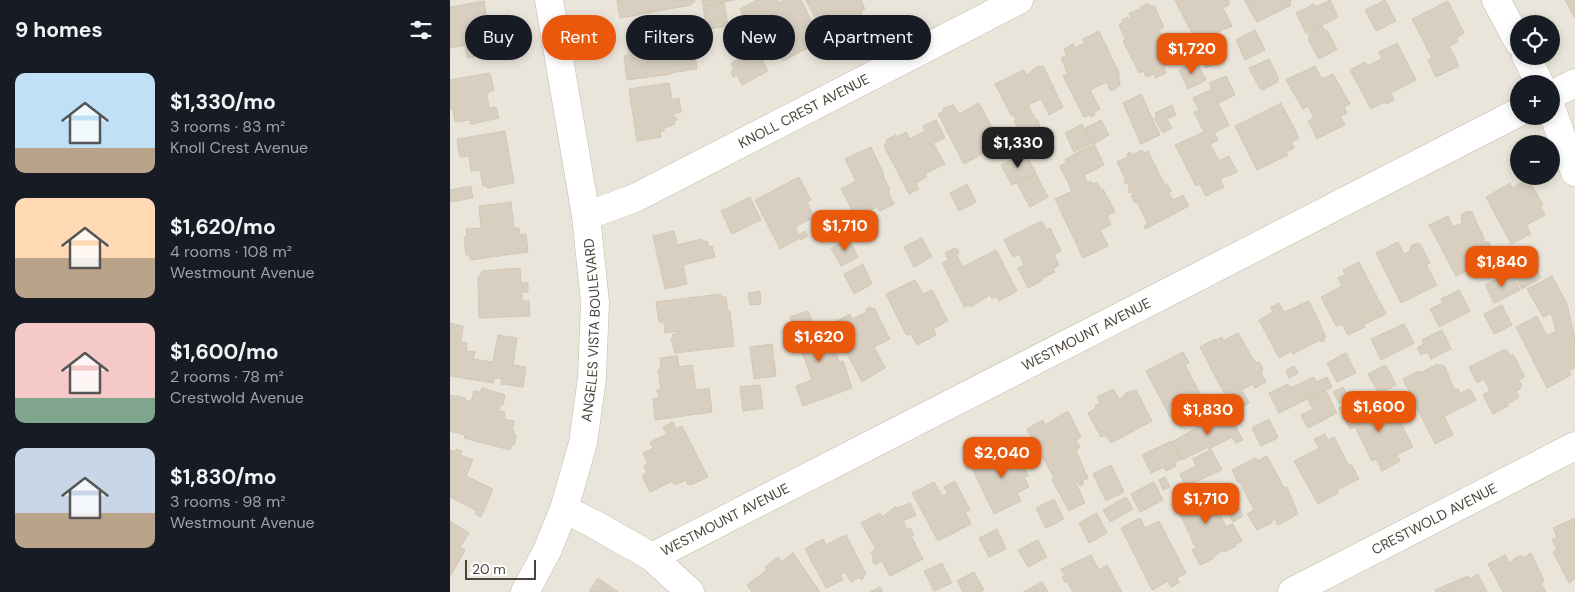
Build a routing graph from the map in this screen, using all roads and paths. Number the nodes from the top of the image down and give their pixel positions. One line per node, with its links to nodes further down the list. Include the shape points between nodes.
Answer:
1 (549, 0): 10 (street, ANGELES VISTA BOULEVARD)
2 (1019, 0): 10 (street, KNOLL CREST AVENUE, via 635,198)
3 (1496, 0): 4 (street)
4 (1510, 26)
5 (1575, 82): 6 (street)
6 (1560, 90)
7 (1510, 117): 13 (street, WESTMOUNT AVENUE)
8 (1557, 125): 9 (street)
9 (1575, 172)
10 (586, 216): 12 (street, ANGELES VISTA BOULEVARD, via 595,302 592,378 583,443)
11 (1575, 446): 16 (street, CRESTWOLD AVENUE)
12 (564, 509): 13 (street); 14 (street, ANGELES VISTA BOULEVARD, via 548,549)
13 (652, 557): 15 (street)
14 (525, 592)
15 (690, 592)
16 (1292, 592)

